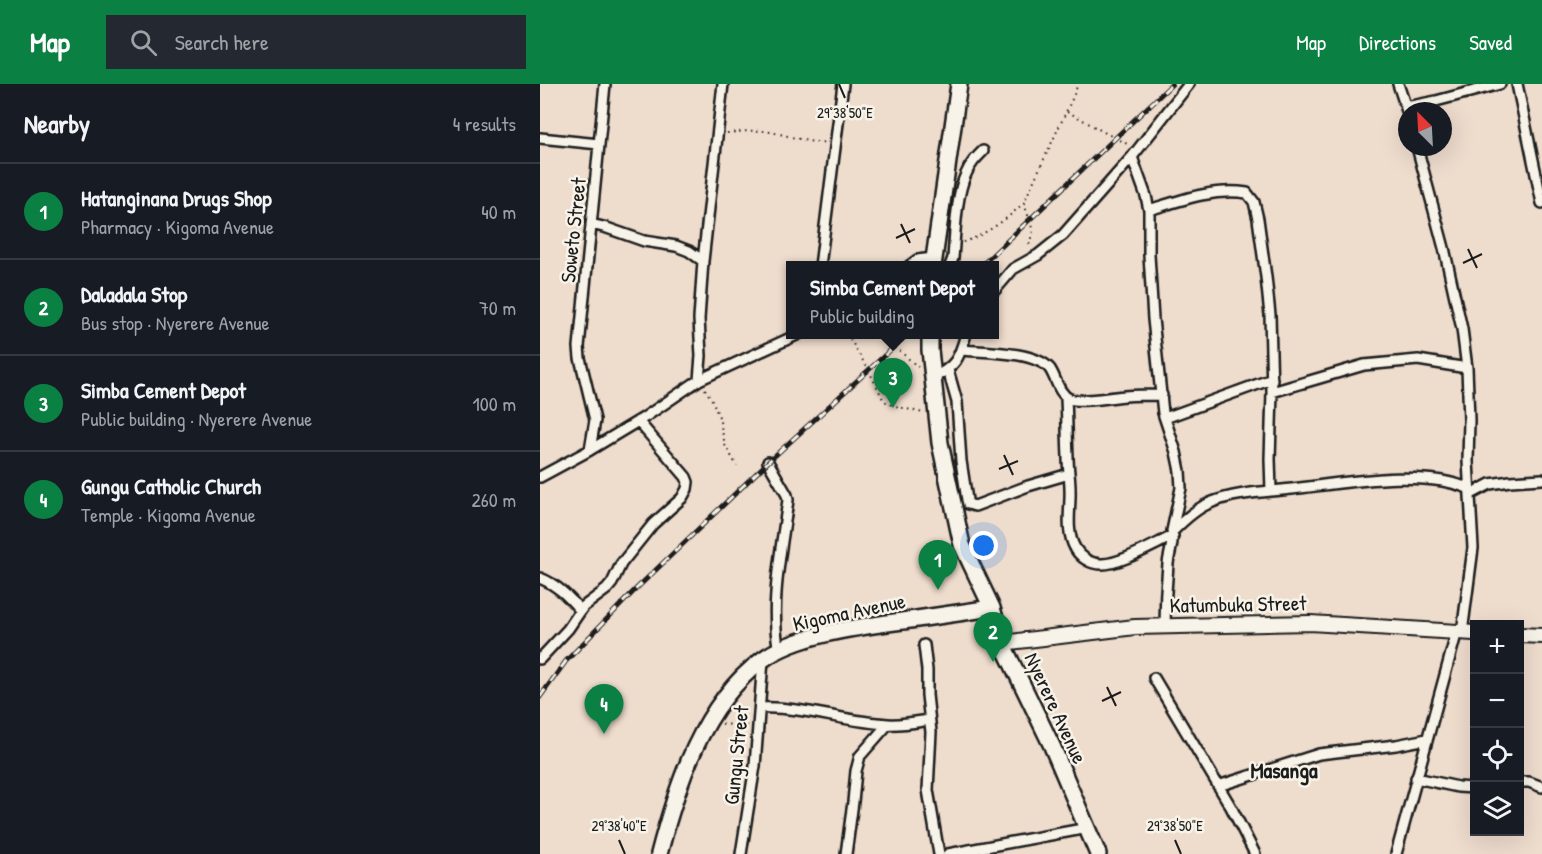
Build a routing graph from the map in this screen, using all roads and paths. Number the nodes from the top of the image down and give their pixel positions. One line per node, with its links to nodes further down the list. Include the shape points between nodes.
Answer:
1 (605, 84): 16 (street, Soweto Street)
2 (723, 84): 13 (street)
3 (843, 84): 15 (street)
4 (959, 84): 27 (main road)
5 (1078, 84): 12 (path)
6 (1189, 84): 18 (street)
7 (1398, 84): 10 (street)
8 (1500, 84): 11 (street)
9 (1517, 84): 21 (street)
10 (1404, 102)
11 (1432, 102)
12 (1066, 111): 18 (path, via 1122,140); 20 (path)
13 (717, 134): 15 (path, via 754,130 818,143); 25 (street)
14 (540, 138): 16 (street)
15 (836, 141): 26 (street)
16 (599, 144): 23 (street, Soweto Street)
17 (983, 151): 24 (street, via 965,176)
18 (1135, 155): 22 (street); 29 (street, via 1063,236)
19 (1419, 156): 37 (street, via 1444,248)
20 (1024, 202): 24 (path, via 986,232); 29 (path, via 1033,231)
21 (1542, 203)
22 (1149, 210): 40 (street, via 1206,193 1236,191 1250,196 1258,219 1266,277); 43 (street, via 1153,320)
23 (591, 224): 25 (street, via 644,241 676,246); 48 (street, Soweto Street, via 579,347 595,420)
24 (954, 243): 28 (street)
25 (703, 261): 41 (street)
26 (821, 261)
27 (933, 261)
28 (952, 261)
29 (1019, 264): 30 (street)
30 (999, 285)
31 (791, 339): 41 (street)
32 (850, 339): 45 (path, via 884,401)
33 (886, 339): 39 (path)
34 (930, 339): 39 (main road, Nyerere Avenue)
35 (965, 339): 36 (street)
36 (962, 350): 38 (street); 44 (street, via 1008,353 1041,361)
37 (1467, 368): 42 (street, via 1418,360 1364,365); 55 (street)
38 (948, 370): 39 (street); 51 (street, via 957,402 969,504 975,506)
39 (933, 378): 45 (main road, Nyerere Avenue)
40 (1272, 379): 42 (street); 46 (street)
41 (699, 380): 47 (street); 50 (path, via 712,400 725,445)
42 (1272, 392): 54 (street)
43 (1161, 395): 44 (street); 46 (street)
44 (1066, 398): 51 (street)
45 (936, 415): 58 (main road, Nyerere Avenue, via 962,545)
46 (1165, 418): 56 (street, via 1181,479)
47 (638, 421): 48 (street); 59 (street, via 686,477 687,489 627,555 607,590)
48 (590, 450): 52 (street)
49 (768, 462): 66 (street, via 788,500 776,592)
50 (737, 466)
51 (1069, 474): 56 (street, via 1070,532 1074,547 1091,563 1112,564)
52 (540, 477)
53 (1542, 479): 55 (street, via 1490,484)
54 (1271, 491): 55 (street, via 1422,478 1459,484); 56 (street, via 1209,503)
55 (1471, 492): 61 (street, via 1473,548)
56 (1172, 534): 60 (street)
57 (540, 578): 59 (street, via 556,586)
58 (992, 608): 64 (main road, Nyerere Avenue); 66 (main road, Kigoma Avenue, via 821,635)
59 (580, 610): 67 (street)
60 (1165, 627): 61 (main road, Katumbuka Street, via 1310,623); 64 (main road, Katumbuka Street)
61 (1464, 632): 75 (street)
62 (1524, 635): 63 (main road)
63 (1542, 636)
64 (1002, 643): 81 (main road, Nyerere Avenue)
65 (924, 645): 71 (street)
66 (779, 651): 68 (main road, Kigoma Avenue)
67 (540, 659)
68 (763, 659): 70 (street, Gungu Street); 72 (main road, Kigoma Avenue, via 725,698)
69 (1154, 678): 78 (street)
70 (760, 708): 73 (street, via 785,708); 74 (street, Gungu Street)
71 (929, 720): 73 (street); 86 (street, via 928,790)
72 (708, 724): 74 (path); 83 (main road, Kigoma Avenue, via 678,789)
73 (888, 724): 85 (street, via 860,756)
74 (758, 726): 84 (street, Gungu Street)
75 (1427, 739): 76 (street); 78 (street, via 1319,754)
76 (1416, 778): 80 (street); 91 (street)
77 (1524, 782): 79 (street)
78 (1218, 786): 90 (street)
79 (1542, 787)
80 (1470, 788)
81 (1088, 828): 82 (street); 89 (main road, Nyerere Avenue)
82 (1009, 844): 87 (street); 88 (street)
83 (659, 854)
84 (741, 854)
85 (846, 854)
86 (939, 854)
87 (948, 854)
88 (998, 854)
89 (1098, 854)
90 (1255, 854)
91 (1396, 854)

